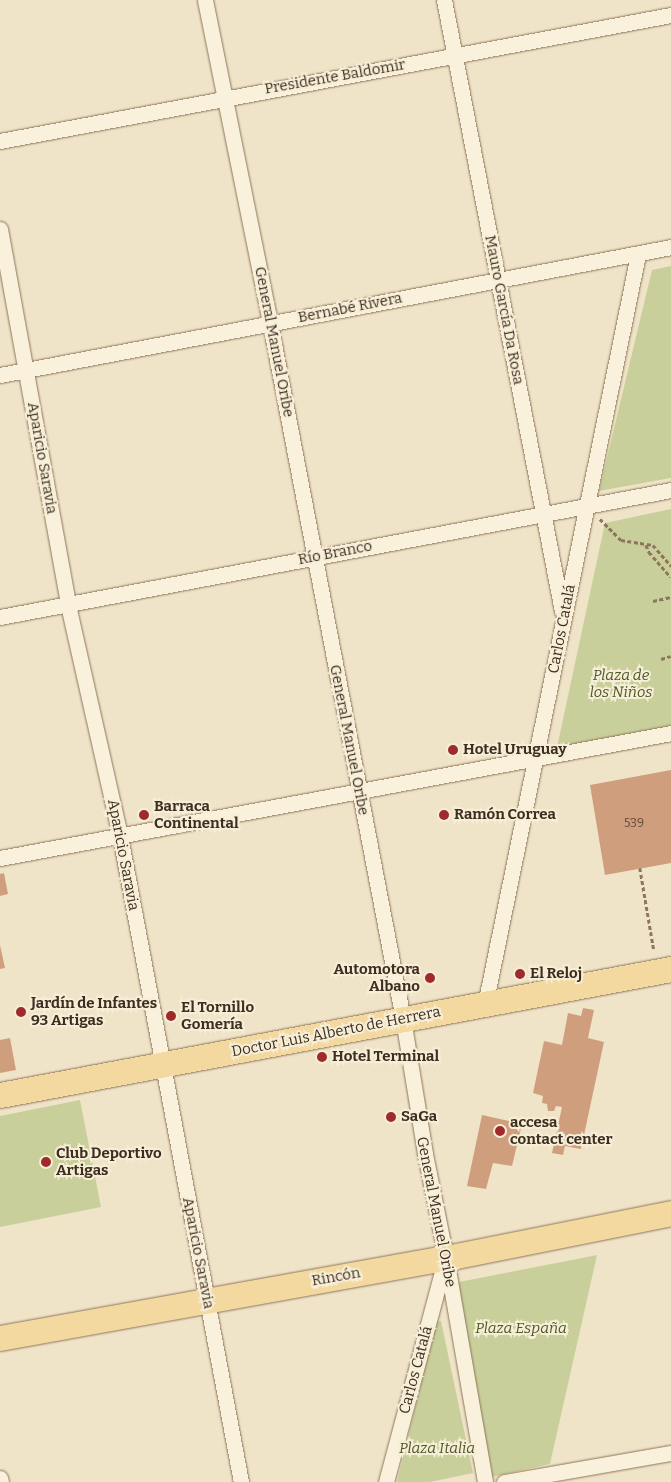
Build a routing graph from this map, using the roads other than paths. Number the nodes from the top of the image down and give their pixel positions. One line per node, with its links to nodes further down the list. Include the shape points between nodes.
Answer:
1 (206, 0): 5 (street, General Manuel Oribe)
2 (444, 0): 4 (street, Mauro García Da Rosa)
3 (671, 15): 4 (street, Presidente Baldomir)
4 (455, 55): 5 (street, Presidente Baldomir); 10 (street, Mauro García Da Rosa)
5 (226, 97): 6 (street, Presidente Baldomir); 11 (street, General Manuel Oribe)
6 (0, 141)
7 (0, 229): 12 (street, Aparicio Saravia)
8 (671, 247): 9 (street, Bernabé Rivera)
9 (638, 254): 10 (street, Bernabé Rivera); 15 (street, Carlos Catalá)
10 (498, 280): 11 (street, Bernabé Rivera); 16 (street, Mauro García Da Rosa)
11 (270, 324): 12 (street, Bernabé Rivera); 17 (street, General Manuel Oribe)
12 (27, 370): 13 (street, Bernabé Rivera); 18 (street, Aparicio Saravia)
13 (0, 375)
14 (671, 490): 15 (street, Río Branco)
15 (587, 506): 16 (street, Río Branco); 20 (street, Carlos Catalá)
16 (543, 514): 17 (street, Río Branco); 20 (street, Mauro García Da Rosa)
17 (315, 557): 18 (street, Río Branco); 23 (street, General Manuel Oribe)
18 (68, 605): 19 (street, Río Branco); 24 (street, Aparicio Saravia)
19 (0, 618)
20 (564, 620): 22 (street, Carlos Catalá)
21 (671, 733): 22 (street)
22 (536, 758): 23 (street); 27 (street, Carlos Catalá)
23 (358, 791): 24 (street); 28 (street, General Manuel Oribe)
24 (120, 836): 25 (street); 29 (street, Aparicio Saravia)
25 (0, 858)
26 (663, 961): 27 (main road, Doctor Luis Alberto de Herrera)
27 (485, 1005): 28 (main road, Doctor Luis Alberto de Herrera)
28 (403, 1019): 29 (main road, Doctor Luis Alberto de Herrera); 32 (street, General Manuel Oribe)
29 (163, 1065): 30 (main road, Doctor Luis Alberto de Herrera); 33 (street, Aparicio Saravia)
30 (0, 1095)
31 (671, 1213): 32 (main road, Rincón)
32 (446, 1258): 33 (main road, Rincón); 39 (street, Carlos Catalá); 40 (street, General Manuel Oribe)
33 (206, 1299): 34 (main road, Rincón); 38 (street, Aparicio Saravia)
34 (0, 1338)
35 (671, 1453): 41 (street)
36 (0, 1478): 37 (street)
37 (1, 1482)
38 (241, 1482)
39 (386, 1482)
40 (485, 1482)
41 (504, 1482)

